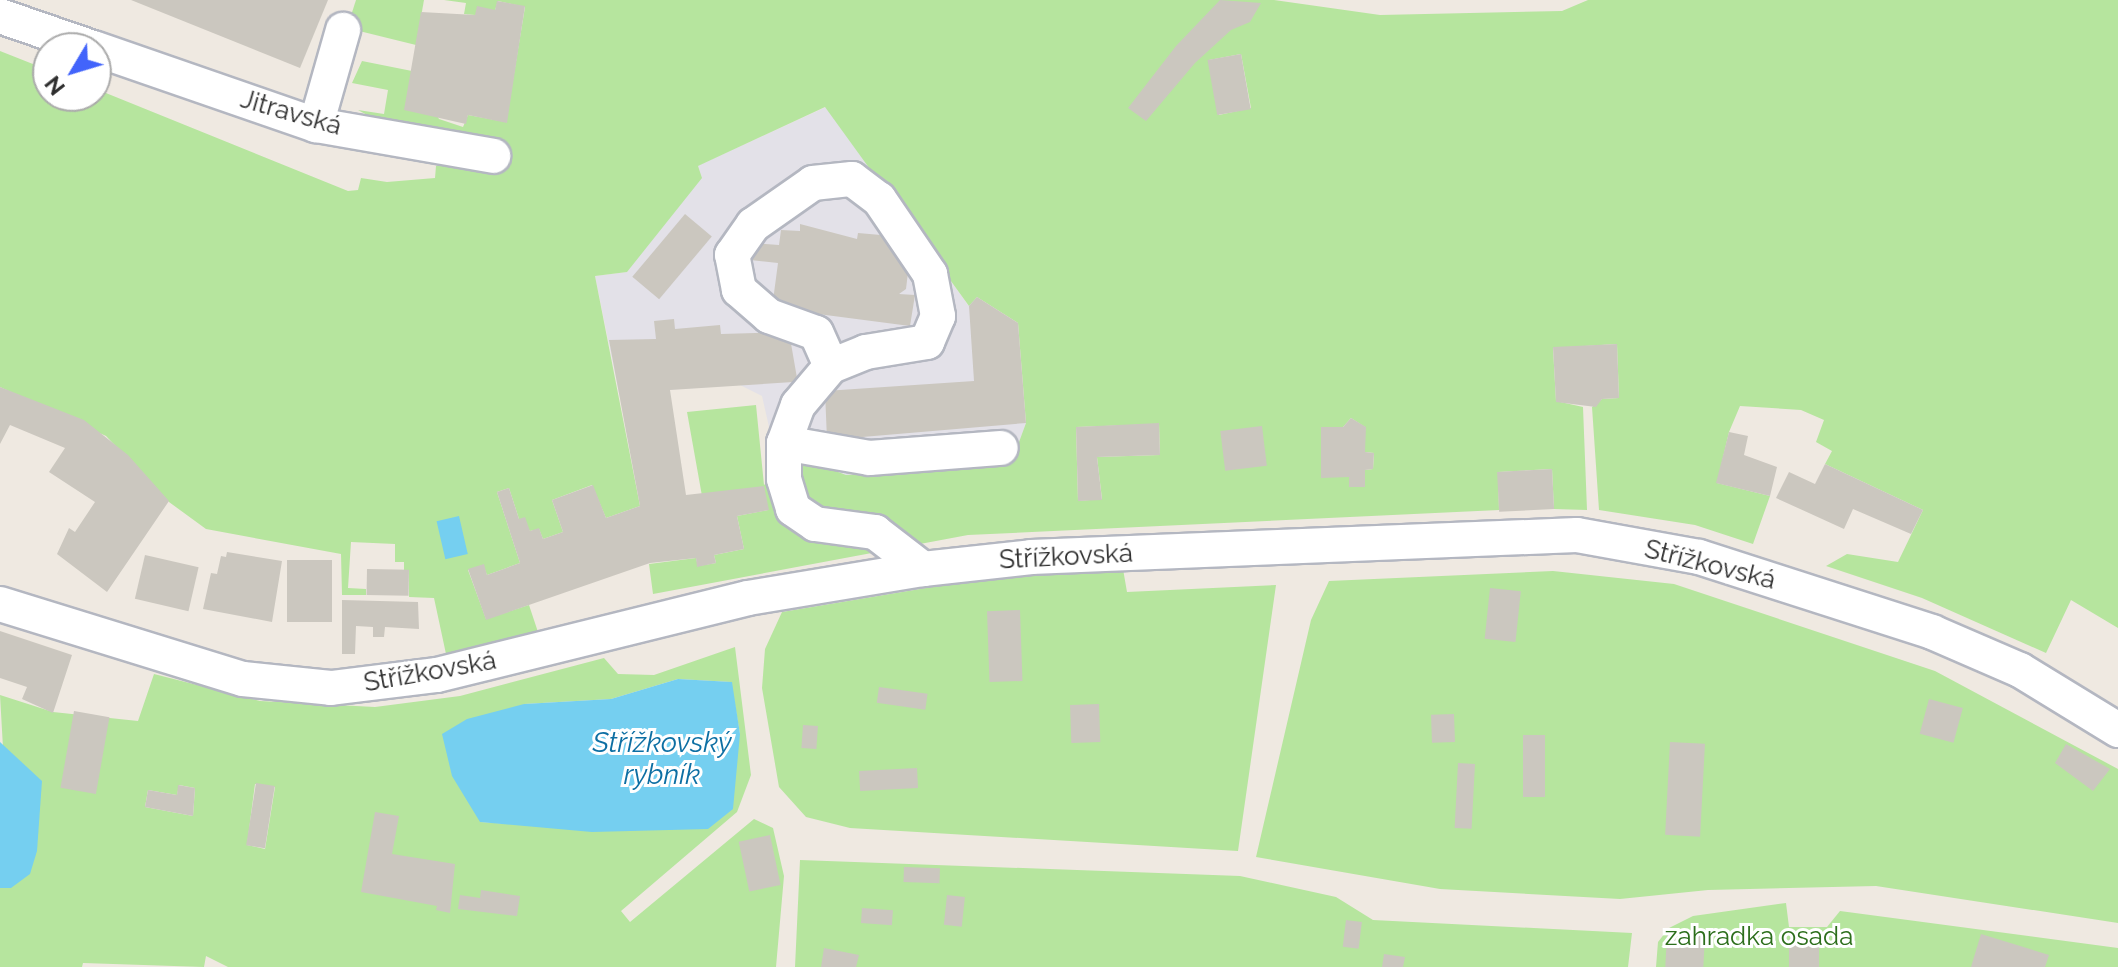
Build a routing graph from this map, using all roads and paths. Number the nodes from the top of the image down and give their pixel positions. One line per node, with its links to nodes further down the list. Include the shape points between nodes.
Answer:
1 (0, 16): 3 (street, Jitravská)
2 (343, 30): 5 (street)
3 (48, 32)
4 (112, 54): 5 (street, Jitravská)
5 (316, 125): 6 (street, Jitravská)
6 (493, 156)
7 (831, 366): 7 (street, via 866,352 927,342 938,316 930,274 879,199 852,179 813,183 753,225 732,255 739,290 769,316 816,333); 8 (street, via 798,405)
8 (784, 443): 9 (street, via 870,458); 10 (street, via 784,479 793,509 815,524 875,532)
9 (1001, 448)
10 (923, 569): 11 (street, Střížkovská, via 748,598 437,675 331,688 243,679); 12 (street, Střížkovská, via 1031,557 1577,535 1699,557 1932,632 2020,670)
11 (0, 604)
12 (2118, 730)

